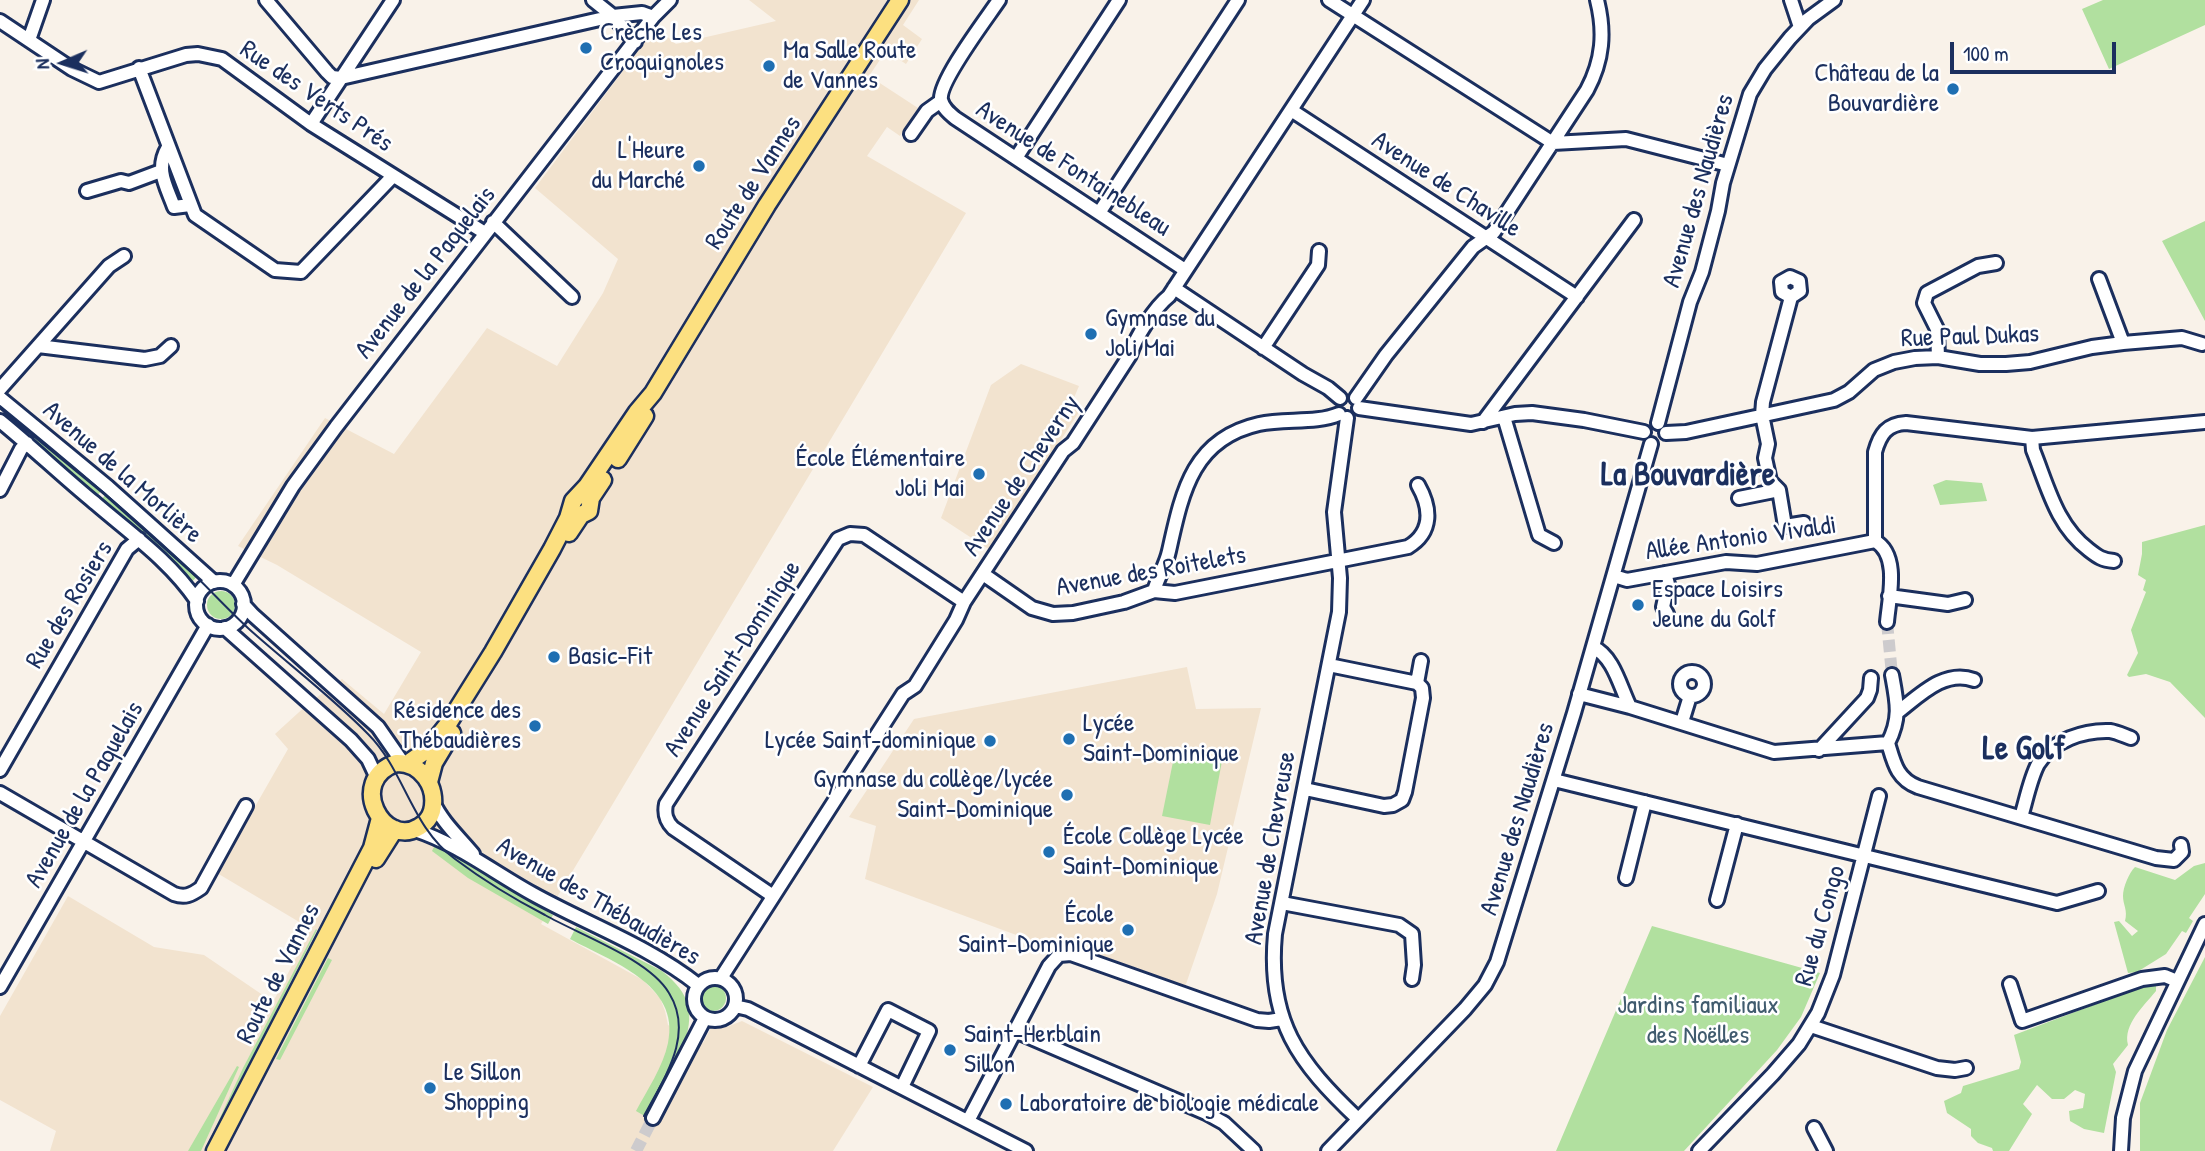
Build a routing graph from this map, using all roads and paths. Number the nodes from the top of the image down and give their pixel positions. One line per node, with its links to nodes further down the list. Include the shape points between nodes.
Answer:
1 (43, 0): 20 (street)
2 (266, 0): 23 (street, via 327,72)
3 (393, 0): 23 (street)
4 (593, 0): 16 (street)
5 (670, 0): 17 (street, Avenue de la Paquelais)
6 (900, 0): 75 (main road, Route de Vannes, via 748,236 653,393 645,417 591,498)
7 (999, 0): 24 (street, Avenue de Fontainebleau, via 948,77)
8 (1119, 0): 30 (street)
9 (1238, 0): 36 (street)
10 (1329, 0): 15 (street)
11 (1363, 0): 15 (street, Avenue de Cheverny)
12 (1597, 0): 28 (street, via 1602,37 1598,65)
13 (1791, 0): 19 (street)
14 (1834, 0): 19 (street, Avenue des Naudières)
15 (1353, 15): 25 (street, Avenue de Cheverny); 28 (street)
16 (613, 16): 17 (street, via 642,13); 21 (street); 23 (street)
17 (653, 17): 21 (street, Avenue de la Paquelais)
18 (0, 20): 20 (street, Rue des Verts Prés)
19 (1800, 27): 31 (street, Avenue des Naudières, via 1753,88)
20 (29, 40): 22 (street, Rue des Verts Prés, via 99,82)
21 (635, 42): 38 (street, Avenue de la Paquelais)
22 (139, 68): 26 (street, Rue des Verts Prés, via 186,55 222,59); 29 (street)
23 (341, 78): 26 (street)
24 (941, 101): 27 (street, Avenue de Fontainebleau, via 927,111); 30 (street, Avenue de Fontainebleau, via 955,118)
25 (1291, 110): 39 (street, Avenue de Chaville); 43 (street, Avenue de Cheverny)
26 (311, 124): 33 (street, Rue des Verts Prés)
27 (911, 134)
28 (1553, 144): 31 (street, via 1626,139); 39 (street, via 1494,232)
29 (168, 147): 32 (street); 35 (street)
30 (1016, 158): 36 (street, Avenue de Fontainebleau)
31 (1728, 165): 66 (street, Avenue des Naudières, via 1702,272 1690,302)
32 (161, 171): 34 (street); 35 (street, via 174,207)
33 (393, 177): 35 (street, via 301,272 275,270 195,215); 38 (street, Rue des Verts Prés)
34 (87, 191)
35 (190, 205)
36 (1099, 213): 43 (street, Avenue de Fontainebleau)
37 (1634, 220): 46 (street)
38 (489, 228): 48 (street, Rue des Verts Prés); 86 (street, Avenue de la Paquelais, via 335,426)
39 (1485, 238): 46 (street, Avenue de Chaville); 59 (street, via 1455,268 1386,355)
40 (1319, 251): 53 (street, via 1318,265)
41 (124, 256): 51 (street, via 109,266)
42 (1996, 263): 54 (street, via 1978,266 1927,293 1924,303 1937,329)
43 (1185, 270): 45 (street, Avenue de Cheverny)
44 (2099, 279): 49 (street)
45 (1174, 288): 53 (street); 83 (street, Avenue de Cheverny)
46 (1577, 297): 56 (street)
47 (1791, 297): 61 (street)
48 (572, 298)
49 (2123, 343): 50 (street, Rue Paul Dukas, via 2182,338); 54 (street, Rue Paul Dukas, via 2018,363 1980,364)
50 (2202, 344)
51 (38, 346): 52 (street, via 145,359 160,356); 55 (street)
52 (171, 346)
53 (1263, 348): 58 (street)
54 (1938, 357): 61 (street, Rue Paul Dukas, via 1894,362 1874,370 1834,400)
55 (0, 389)
56 (1504, 396): 60 (street, via 1510,403); 64 (street)
57 (0, 398): 85 (street, Avenue de la Morlière)
58 (1340, 398): 59 (street, via 1346,395); 62 (street, via 1336,405)
59 (1357, 403): 62 (street, via 1355,415); 64 (street, via 1471,424)
60 (1509, 415): 64 (street); 67 (street, via 1564,417); 79 (street, via 1539,535)
61 (1762, 415): 66 (street, Rue Paul Dukas, via 1686,432); 73 (street, via 1770,481)
62 (1343, 416): 80 (street, Avenue de Chevreuse, via 1334,512); 87 (street, via 1248,427 1207,452 1180,501)
63 (0, 421): 69 (street, Avenue de la Morlière)
64 (1483, 422)
65 (2205, 422): 68 (street)
66 (1662, 428): 67 (street, via 1649,425); 70 (street, via 1662,442)
67 (1644, 432): 70 (street)
68 (2032, 438): 78 (street, via 1906,423 1884,430 1875,452); 81 (street, via 2063,523 2103,560)
69 (27, 443): 72 (street); 77 (street, Avenue de la Morlière)
70 (1651, 444): 84 (street, Avenue des Naudières)
71 (1418, 485): 80 (street, Avenue des Roitelets, via 1428,525 1418,541)
72 (0, 490)
73 (1779, 491): 74 (street); 76 (street, via 1785,526)
74 (1739, 498)
75 (580, 506): 114 (main road, Route de Vannes, via 466,696 434,742); 118 (main road, Route de Vannes, via 523,616 433,763)
76 (1804, 523)
77 (139, 538): 90 (street, Avenue de la Morlière, via 176,573); 115 (street, Rue des Rosiers, via 127,549)
78 (1875, 541): 82 (street, Allée Antonio Vivaldi, via 1757,564 1726,562); 88 (street, via 1888,554)
79 (1554, 543)
80 (1338, 561): 87 (street, Avenue des Roitelets, via 1175,593); 99 (street, Avenue de Chevreuse, via 1339,611)
81 (2114, 561)
82 (1665, 573): 84 (street, Allée Antonio Vivaldi, via 1627,580); 93 (street, via 1668,584 1663,607)
83 (983, 574): 87 (street, Avenue des Roitelets, via 1032,608 1053,614 1124,602); 91 (street, Avenue de Cheverny)
84 (1614, 576): 97 (street, Avenue des Naudières)
85 (214, 582): 86 (street); 90 (street, via 204,587)
86 (233, 585): 92 (street)
87 (1154, 591)
88 (1889, 596): 89 (street, via 1948,604); 94 (street)
89 (1965, 600)
90 (197, 601): 95 (street, via 198,615)
91 (964, 602): 136 (street, Avenue de Cheverny, via 915,685 904,694); 136 (street, Avenue Saint-Dominique, via 864,536 850,534 838,539 823,562 665,809 673,828)
92 (243, 604): 96 (street, via 239,619); 114 (street, via 378,727)
93 (1667, 614)
94 (1887, 622)
95 (208, 625): 96 (street); 130 (street, Avenue de la Paquelais)
96 (225, 628): 116 (street, via 351,740)
97 (1593, 648): 104 (street, via 1606,656); 105 (street, Avenue des Naudières)
98 (1421, 661): 103 (street)
99 (1329, 665): 103 (street); 119 (street, Avenue de Chevreuse)
100 (1892, 675): 109 (street)
101 (1871, 678): 113 (street, via 1867,698)
102 (1975, 680): 109 (street, via 1964,676 1938,683)
103 (1417, 683): 119 (street, via 1423,698 1402,800 1384,806)
104 (1623, 691): 107 (street); 108 (street)
105 (1579, 694): 107 (street); 117 (street, Avenue des Naudières)
106 (1690, 696): 110 (street)
107 (1605, 700): 108 (street)
108 (1630, 707): 110 (street)
109 (1898, 712): 112 (street)
110 (1682, 722): 113 (street, via 1774,752)
111 (2131, 738): 125 (street, via 2112,731 2084,733 2049,751 2037,766)
112 (1888, 743): 113 (street); 125 (street, via 1897,772 1911,784)
113 (1819, 750)
114 (405, 763): 116 (main road, via 391,765); 118 (main road)
115 (0, 770)
116 (376, 776): 126 (main road, via 372,797)
117 (1554, 780): 123 (street); 155 (street, Avenue des Naudières, via 1500,956 1485,985)
118 (429, 782): 122 (main road)
119 (1305, 789): 138 (street, Avenue de Chevreuse)
120 (0, 793): 130 (street)
121 (1879, 796): 132 (street, Rue du Congo)
122 (433, 802): 129 (main road, via 429,819); 133 (street, Avenue des Thébaudières)
123 (1645, 802): 127 (street); 134 (street)
124 (246, 806): 130 (street, via 201,888 183,897)
125 (2021, 817): 131 (street, via 2168,860 2182,852)
126 (380, 818): 128 (main road); 158 (main road, Route de Vannes, via 372,848)
127 (1737, 824): 132 (street); 137 (street)
128 (395, 829): 129 (main road); 159 (main road, Route de Vannes)
129 (415, 830): 133 (street, Avenue des Thébaudières)
130 (85, 842): 145 (street, Avenue de la Paquelais)
131 (2181, 845)
132 (1864, 855): 135 (street, via 2057,904); 149 (street, Rue du Congo, via 1833,975)
133 (475, 858): 144 (street, Avenue des Thébaudières)
134 (1626, 878)
135 (2098, 891)
136 (773, 896): 140 (street, Avenue de Cheverny)
137 (1717, 900)
138 (1282, 903): 141 (street, via 1399,925 1412,934); 148 (street, Avenue de Chevreuse, via 1274,967)
139 (2205, 924): 142 (street)
140 (721, 978): 144 (street); 146 (street, via 733,987)
141 (1412, 979)
142 (2177, 981): 143 (street, via 2165,976 2142,979 2022,1021); 165 (street, via 2131,1082)
143 (2010, 984)
144 (698, 985): 147 (street, via 694,1006)
145 (0, 987)
146 (735, 1006): 147 (street, via 721,1019); 151 (street)
147 (705, 1018): 154 (street)
148 (1282, 1019): 150 (street, via 1257,1020 1064,954 1052,960); 155 (street, Avenue de Chevreuse, via 1308,1066)
149 (1811, 1026): 152 (street, via 1937,1068); 163 (street, Rue du Congo, via 1773,1074)
150 (1015, 1031): 156 (street); 161 (street, via 1206,1112)
151 (859, 1066): 153 (street); 153 (street, via 888,1010 929,1031)
152 (1966, 1068)
153 (902, 1087): 156 (street)
154 (653, 1118)
155 (1358, 1119): 162 (street, Avenue des Naudières)
156 (968, 1121): 160 (street)
157 (1814, 1128): 164 (street)
158 (215, 1151)
159 (226, 1151)
160 (1026, 1151)
161 (1254, 1151)
162 (1328, 1151)
163 (1699, 1151)
164 (1826, 1151)
165 (2121, 1151)

